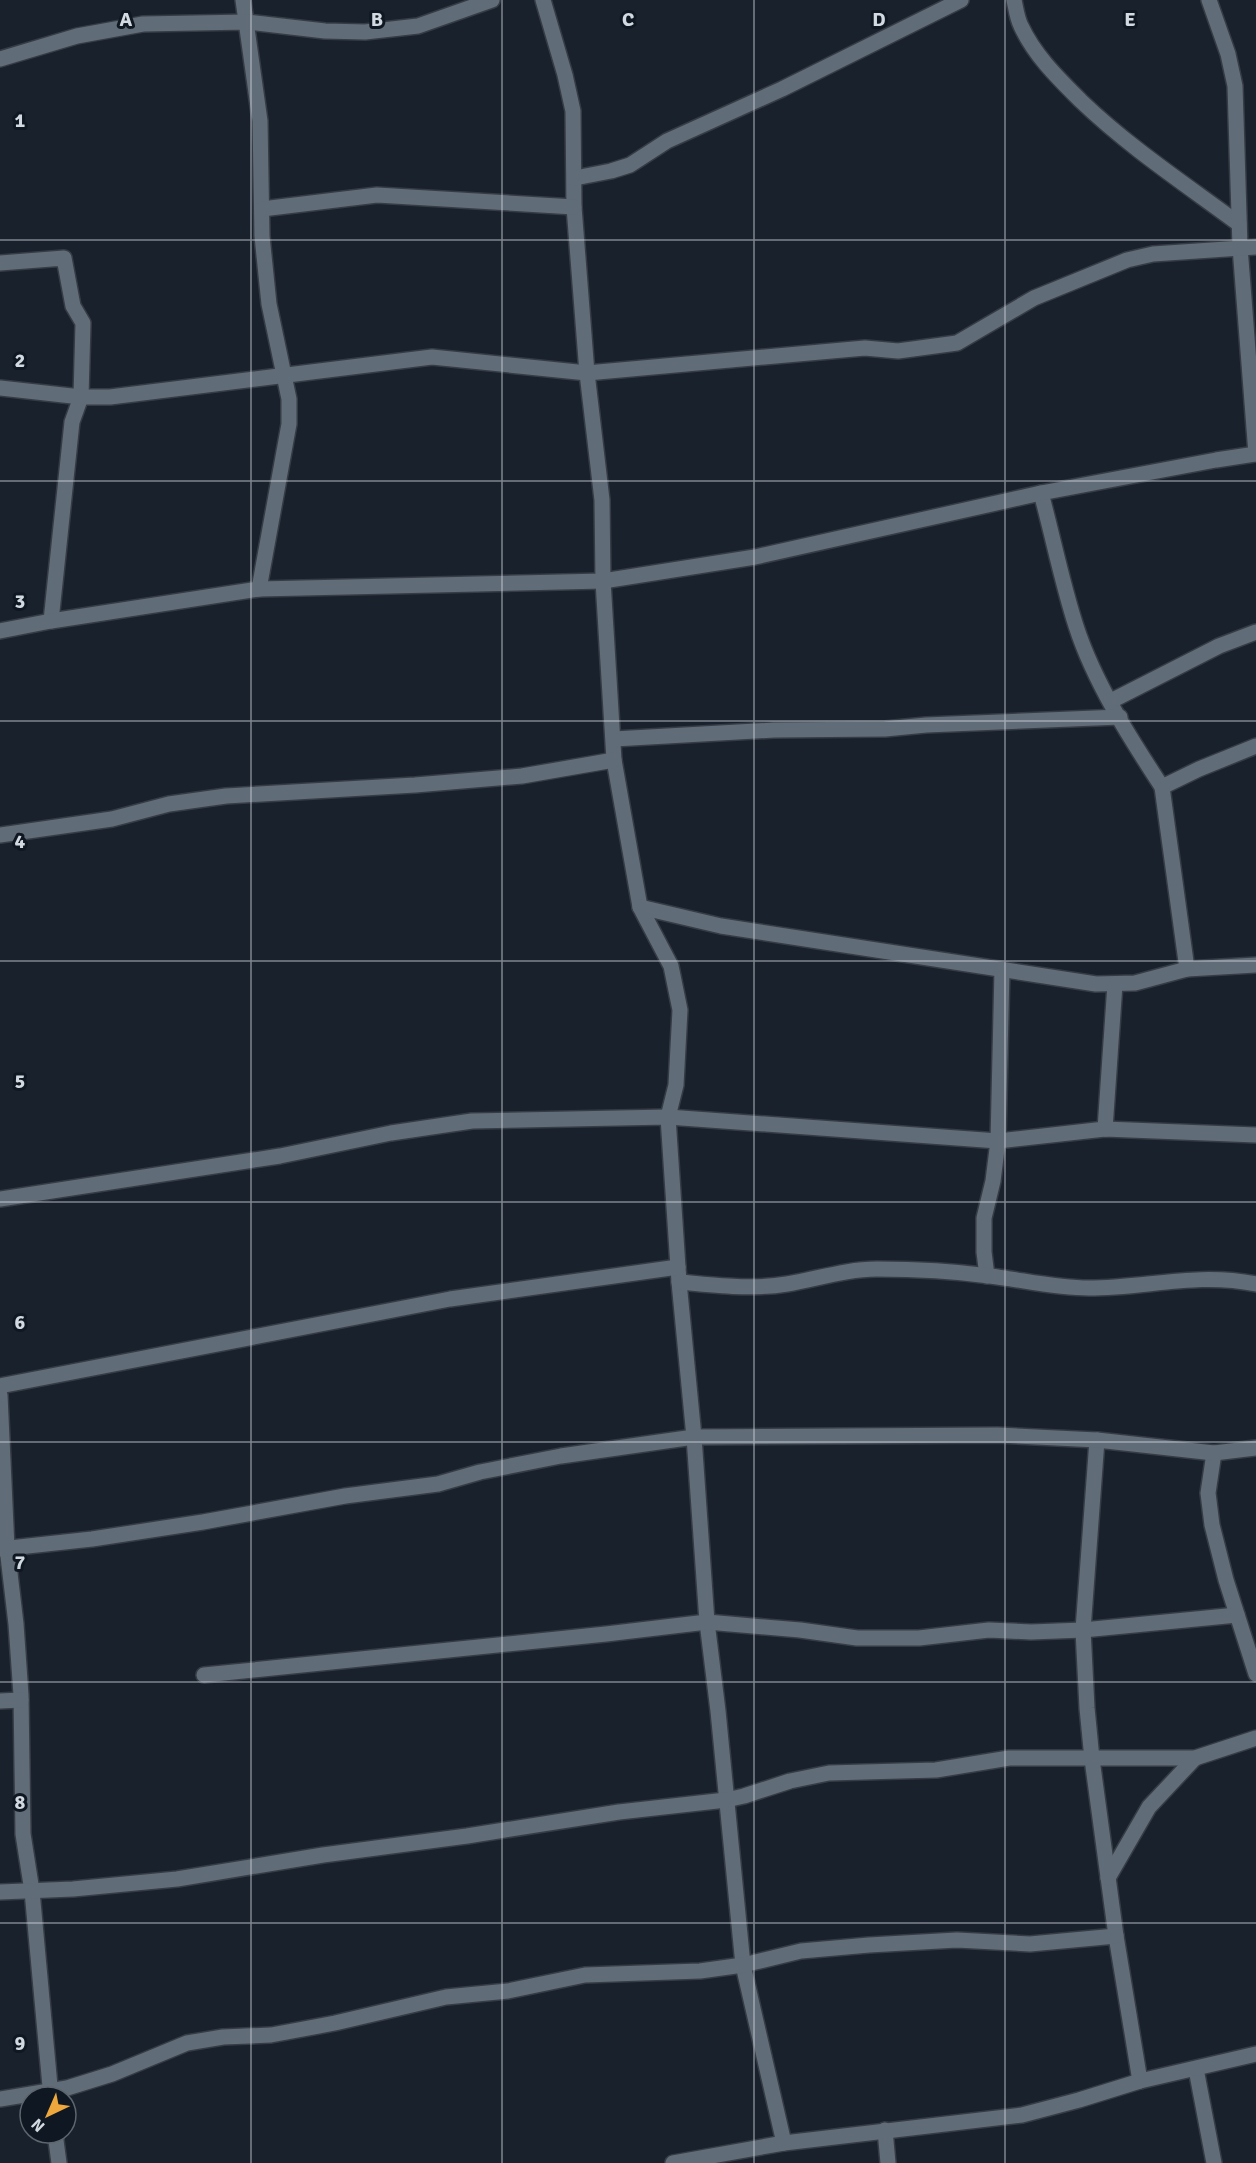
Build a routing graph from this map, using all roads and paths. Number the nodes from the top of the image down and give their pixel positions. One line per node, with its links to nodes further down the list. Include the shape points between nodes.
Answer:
1 (243, 0): 7 (street)
2 (492, 0): 7 (street, via 418,26 365,32)
3 (543, 0): 9 (street, via 573,111)
4 (961, 0): 9 (street, via 667,141 630,165)
5 (1014, 0): 12 (street, via 1020,24 1031,44 1062,83 1107,125)
6 (1209, 0): 12 (street, via 1235,86)
7 (247, 22): 8 (street, via 143,24 77,36); 11 (street, via 260,121)
8 (0, 59)
9 (575, 178): 10 (street)
10 (574, 207): 11 (street, via 377,195); 16 (street)
11 (262, 209): 17 (street, via 269,303)
12 (1239, 224): 13 (street)
13 (1240, 247): 14 (street); 16 (street, via 1127,260 1034,298 957,344 898,351 865,348); 20 (street)
14 (1256, 247)
15 (0, 263): 19 (street, via 59,258 65,261 73,306 83,323)
16 (587, 373): 17 (street, via 432,357); 22 (street, via 602,500)
17 (285, 376): 19 (street); 23 (street, via 290,424)
18 (0, 388): 19 (street)
19 (81, 397): 24 (street, via 72,422)
20 (1256, 454): 21 (street)
21 (1041, 493): 22 (street, via 755,557); 27 (street, via 1076,627)
22 (603, 581): 23 (street); 29 (street)
23 (259, 589): 24 (street)
24 (51, 621): 25 (street)
25 (0, 631)
26 (1256, 632): 27 (street, via 1219,646)
27 (1111, 701): 28 (street)
28 (1119, 717): 29 (street); 32 (street)
29 (614, 739): 31 (street)
30 (1256, 746): 32 (street)
31 (614, 760): 33 (street, via 522,776 226,796 169,804 112,819); 34 (street)
32 (1162, 787): 36 (street)
33 (0, 835)
34 (640, 907): 37 (street, via 721,926); 39 (street, via 671,966 680,1010 676,1085)
35 (1256, 965): 36 (street)
36 (1187, 969): 38 (street, via 1135,983)
37 (1002, 970): 38 (street); 42 (street)
38 (1115, 984): 40 (street)
39 (668, 1117): 42 (street); 43 (street, via 472,1121 280,1156); 44 (street)
40 (1105, 1129): 41 (street); 42 (street)
41 (1256, 1135)
42 (998, 1141): 45 (street, via 984,1218)
43 (0, 1199)
44 (678, 1275): 45 (street, via 745,1287 875,1269); 47 (street, via 450,1299); 50 (street)
45 (987, 1276): 46 (street, via 1092,1288 1181,1279)
46 (1256, 1284)
47 (0, 1386)
48 (0, 1395): 49 (street)
49 (0, 1428): 54 (street)
50 (694, 1437): 51 (street, via 999,1435); 54 (street, via 561,1456 438,1484 203,1522); 56 (street)
51 (1097, 1440): 53 (street); 57 (street)
52 (1256, 1448): 53 (street)
53 (1214, 1453): 55 (street, via 1208,1493 1212,1525)
54 (4, 1548): 60 (street, via 16,1624)
55 (1237, 1615): 57 (street); 58 (street)
56 (707, 1622): 57 (street, via 857,1638 919,1638 989,1630); 59 (street); 65 (street)
57 (1083, 1630): 64 (street)
58 (1256, 1674)
59 (204, 1675)
60 (21, 1700): 61 (street); 67 (street, via 23,1834)
61 (0, 1701)
62 (1256, 1738): 63 (street)
63 (1195, 1758): 64 (street); 66 (street, via 1149,1807)
64 (1092, 1759): 65 (street, via 1009,1758 936,1770 829,1773 790,1780); 66 (street)
65 (726, 1800): 67 (street, via 619,1812 177,1879); 70 (street)
66 (1108, 1878): 69 (street)
67 (32, 1891): 68 (street); 74 (street)
68 (0, 1892)
69 (1116, 1936): 70 (street, via 1030,1944 957,1940 824,1949); 73 (street)
70 (743, 1965): 75 (street, via 700,1971 585,1975 508,1991 446,1998 271,2035 188,2043); 79 (street)
71 (1256, 2054): 72 (street)
72 (1196, 2069): 73 (street); 85 (street)
73 (1140, 2081): 78 (street, via 1022,2115)
74 (49, 2085)
75 (77, 2085)
76 (18, 2097): 77 (street)
77 (0, 2099)
78 (885, 2130): 79 (street); 84 (street)
79 (784, 2143): 81 (street)
80 (57, 2145): 82 (street)
81 (746, 2156): 83 (street)
82 (59, 2163)
83 (673, 2163)
84 (888, 2163)
85 (1214, 2163)

